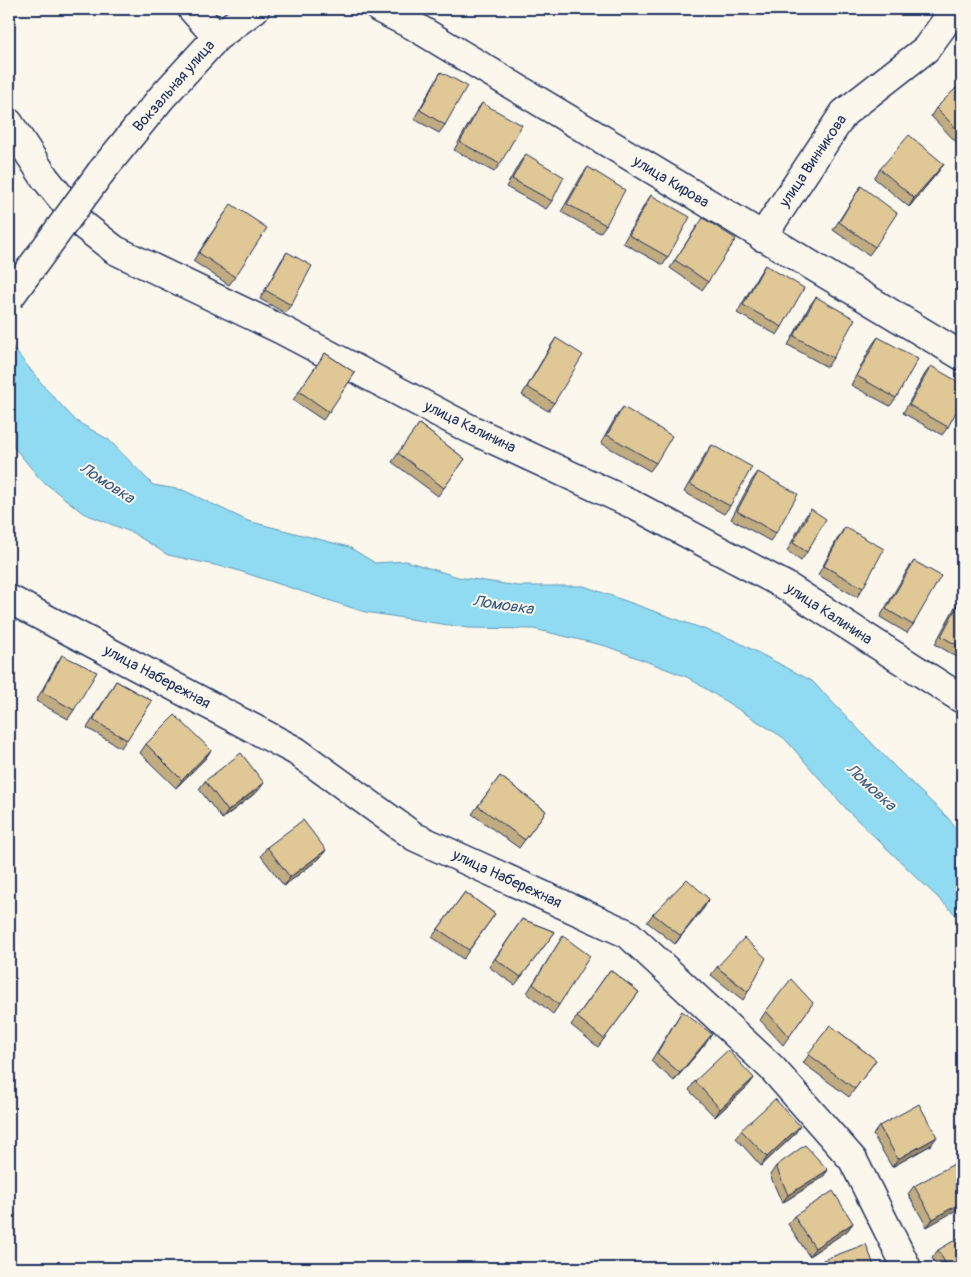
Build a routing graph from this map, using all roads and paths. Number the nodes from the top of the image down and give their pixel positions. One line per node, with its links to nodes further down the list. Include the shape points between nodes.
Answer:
1 (192, 9): 5 (street)
2 (255, 9): 5 (street, Вокзальная улица)
3 (380, 9): 7 (street, улица Кирова, via 414,26)
4 (955, 9): 7 (street, улица Винникова, via 926,49 844,113)
5 (218, 37): 8 (street, Вокзальная улица, bridge, via 162,97 101,172)
6 (9, 123): 11 (street, улица Калинина, via 45,178 83,226 115,250 282,330 466,427 630,504 777,581)
7 (762, 236): 9 (street, улица Кирова)
8 (9, 298)
9 (962, 356)
10 (9, 599): 12 (street, улица Набережная, via 296,751 415,837 628,934 772,1068 853,1160)
11 (962, 700)
12 (907, 1268)

